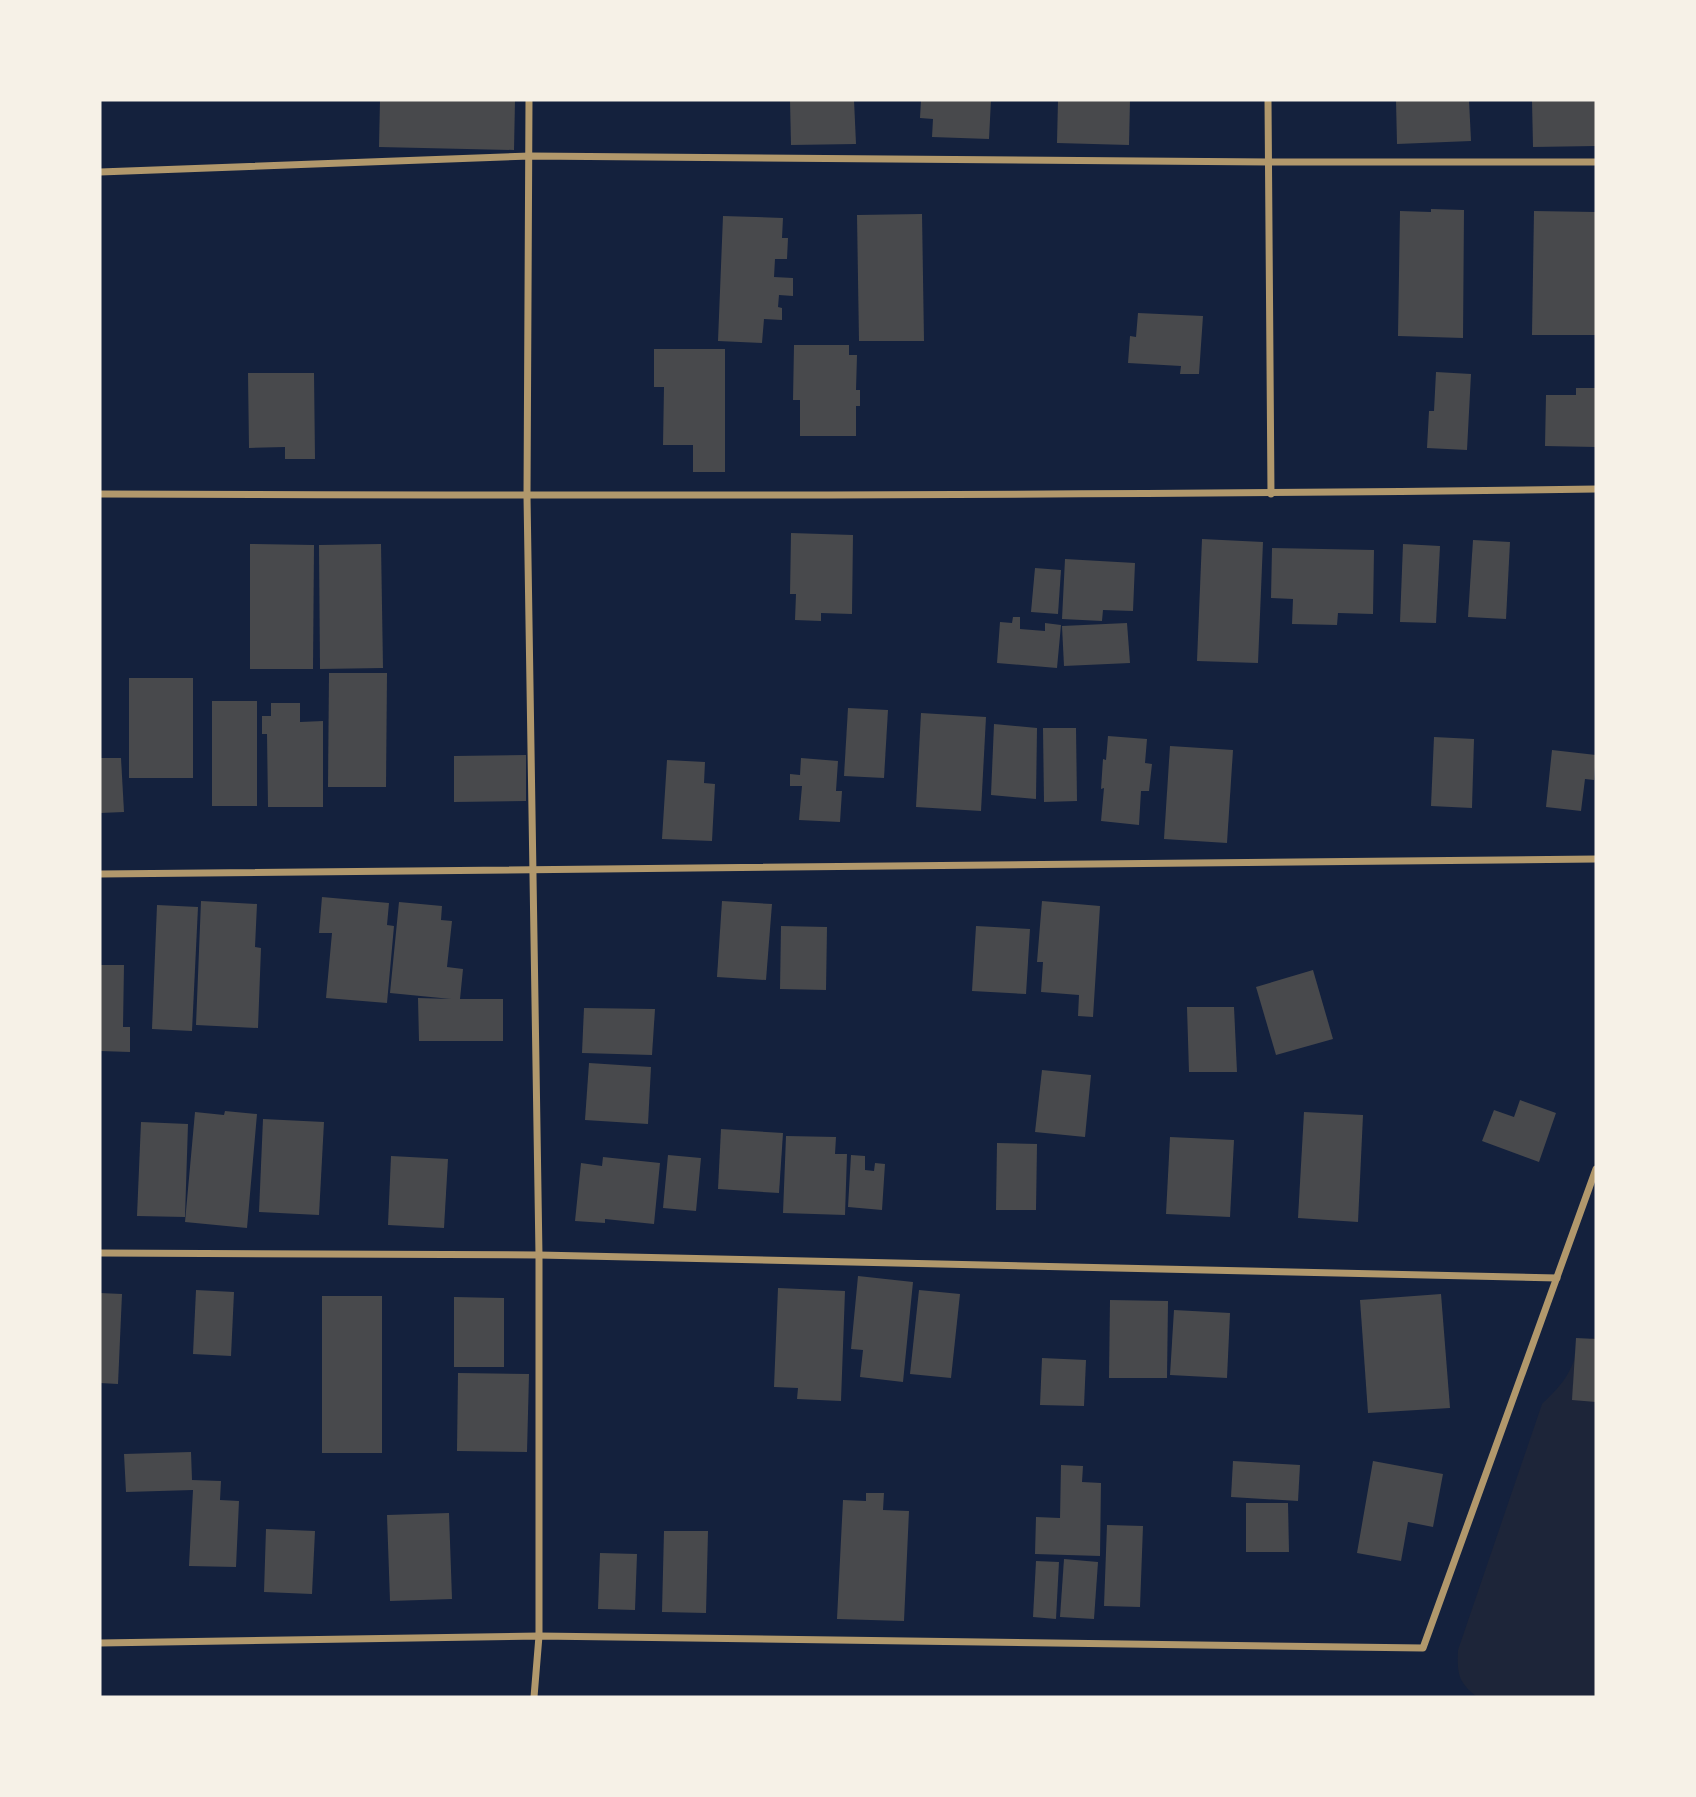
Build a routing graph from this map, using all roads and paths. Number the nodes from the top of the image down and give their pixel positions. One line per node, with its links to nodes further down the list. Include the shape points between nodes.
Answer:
1 (529, 100): 3 (street)
2 (1268, 100): 4 (street)
3 (530, 156): 4 (street); 6 (street); 10 (street)
4 (1269, 162): 5 (street); 9 (street)
5 (1596, 162)
6 (100, 172)
7 (1596, 489): 9 (street)
8 (100, 494): 10 (street)
9 (1271, 494): 10 (street)
10 (527, 496): 12 (street)
11 (1596, 859): 12 (street)
12 (534, 870): 13 (street); 16 (street)
13 (100, 874)
14 (1596, 1169): 17 (street)
15 (100, 1252): 16 (street)
16 (540, 1255): 17 (street); 18 (street)
17 (1557, 1278): 18 (street, via 1423,1648)
18 (539, 1636): 19 (street); 20 (street)
19 (100, 1643)
20 (534, 1697)

